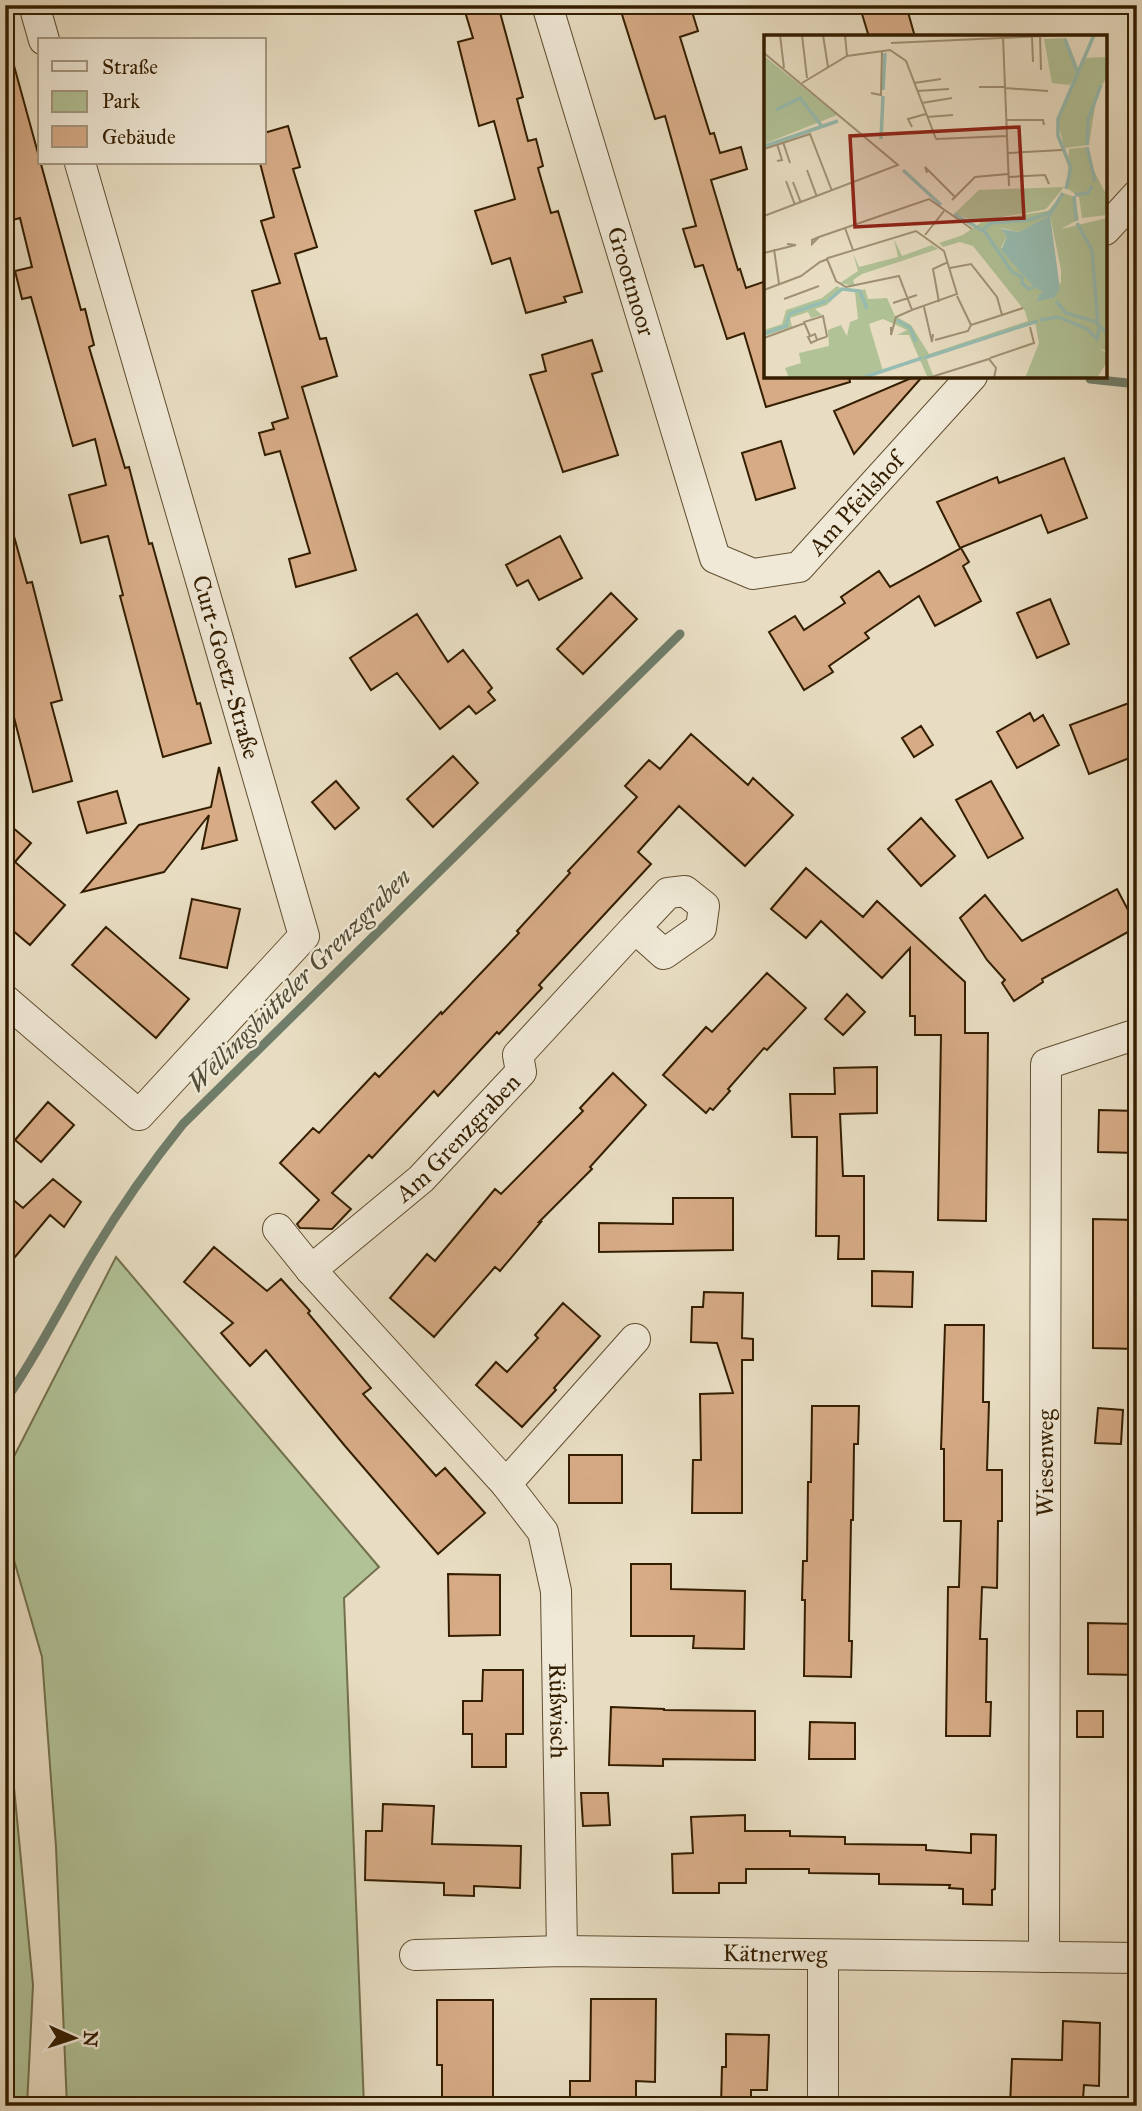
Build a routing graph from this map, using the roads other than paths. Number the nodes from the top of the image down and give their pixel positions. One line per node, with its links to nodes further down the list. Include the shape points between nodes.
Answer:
1 (34, 5): 3 (street)
2 (547, 5): 8 (street, Grootmoor)
3 (43, 38)
4 (80, 164): 10 (street, Curt-Goetz-Straße, via 304,936 139,1115)
5 (1137, 195): 6 (street)
6 (1107, 228)
7 (970, 378): 8 (street, Am Pfeilshof, via 799,567 753,574)
8 (715, 558)
9 (635, 928): 13 (street, Am Grenzgraben, via 518,1055 521,1072 429,1171)
10 (5, 1000)
11 (1137, 1034): 19 (street, Wiesenweg, via 1046,1064)
12 (278, 1229): 13 (street, Rüßwisch)
13 (311, 1270): 15 (street, Rüßwisch)
14 (635, 1339): 15 (street)
15 (506, 1484): 16 (street, Rüßwisch, via 544,1532 556,1591)
16 (562, 1951): 17 (street, Kätnerweg); 18 (street, Kätnerweg)
17 (415, 1955)
18 (823, 1955): 19 (street, Kätnerweg); 21 (street)
19 (1045, 1957): 20 (street, Kätnerweg)
20 (1137, 1958)
21 (823, 2106)

